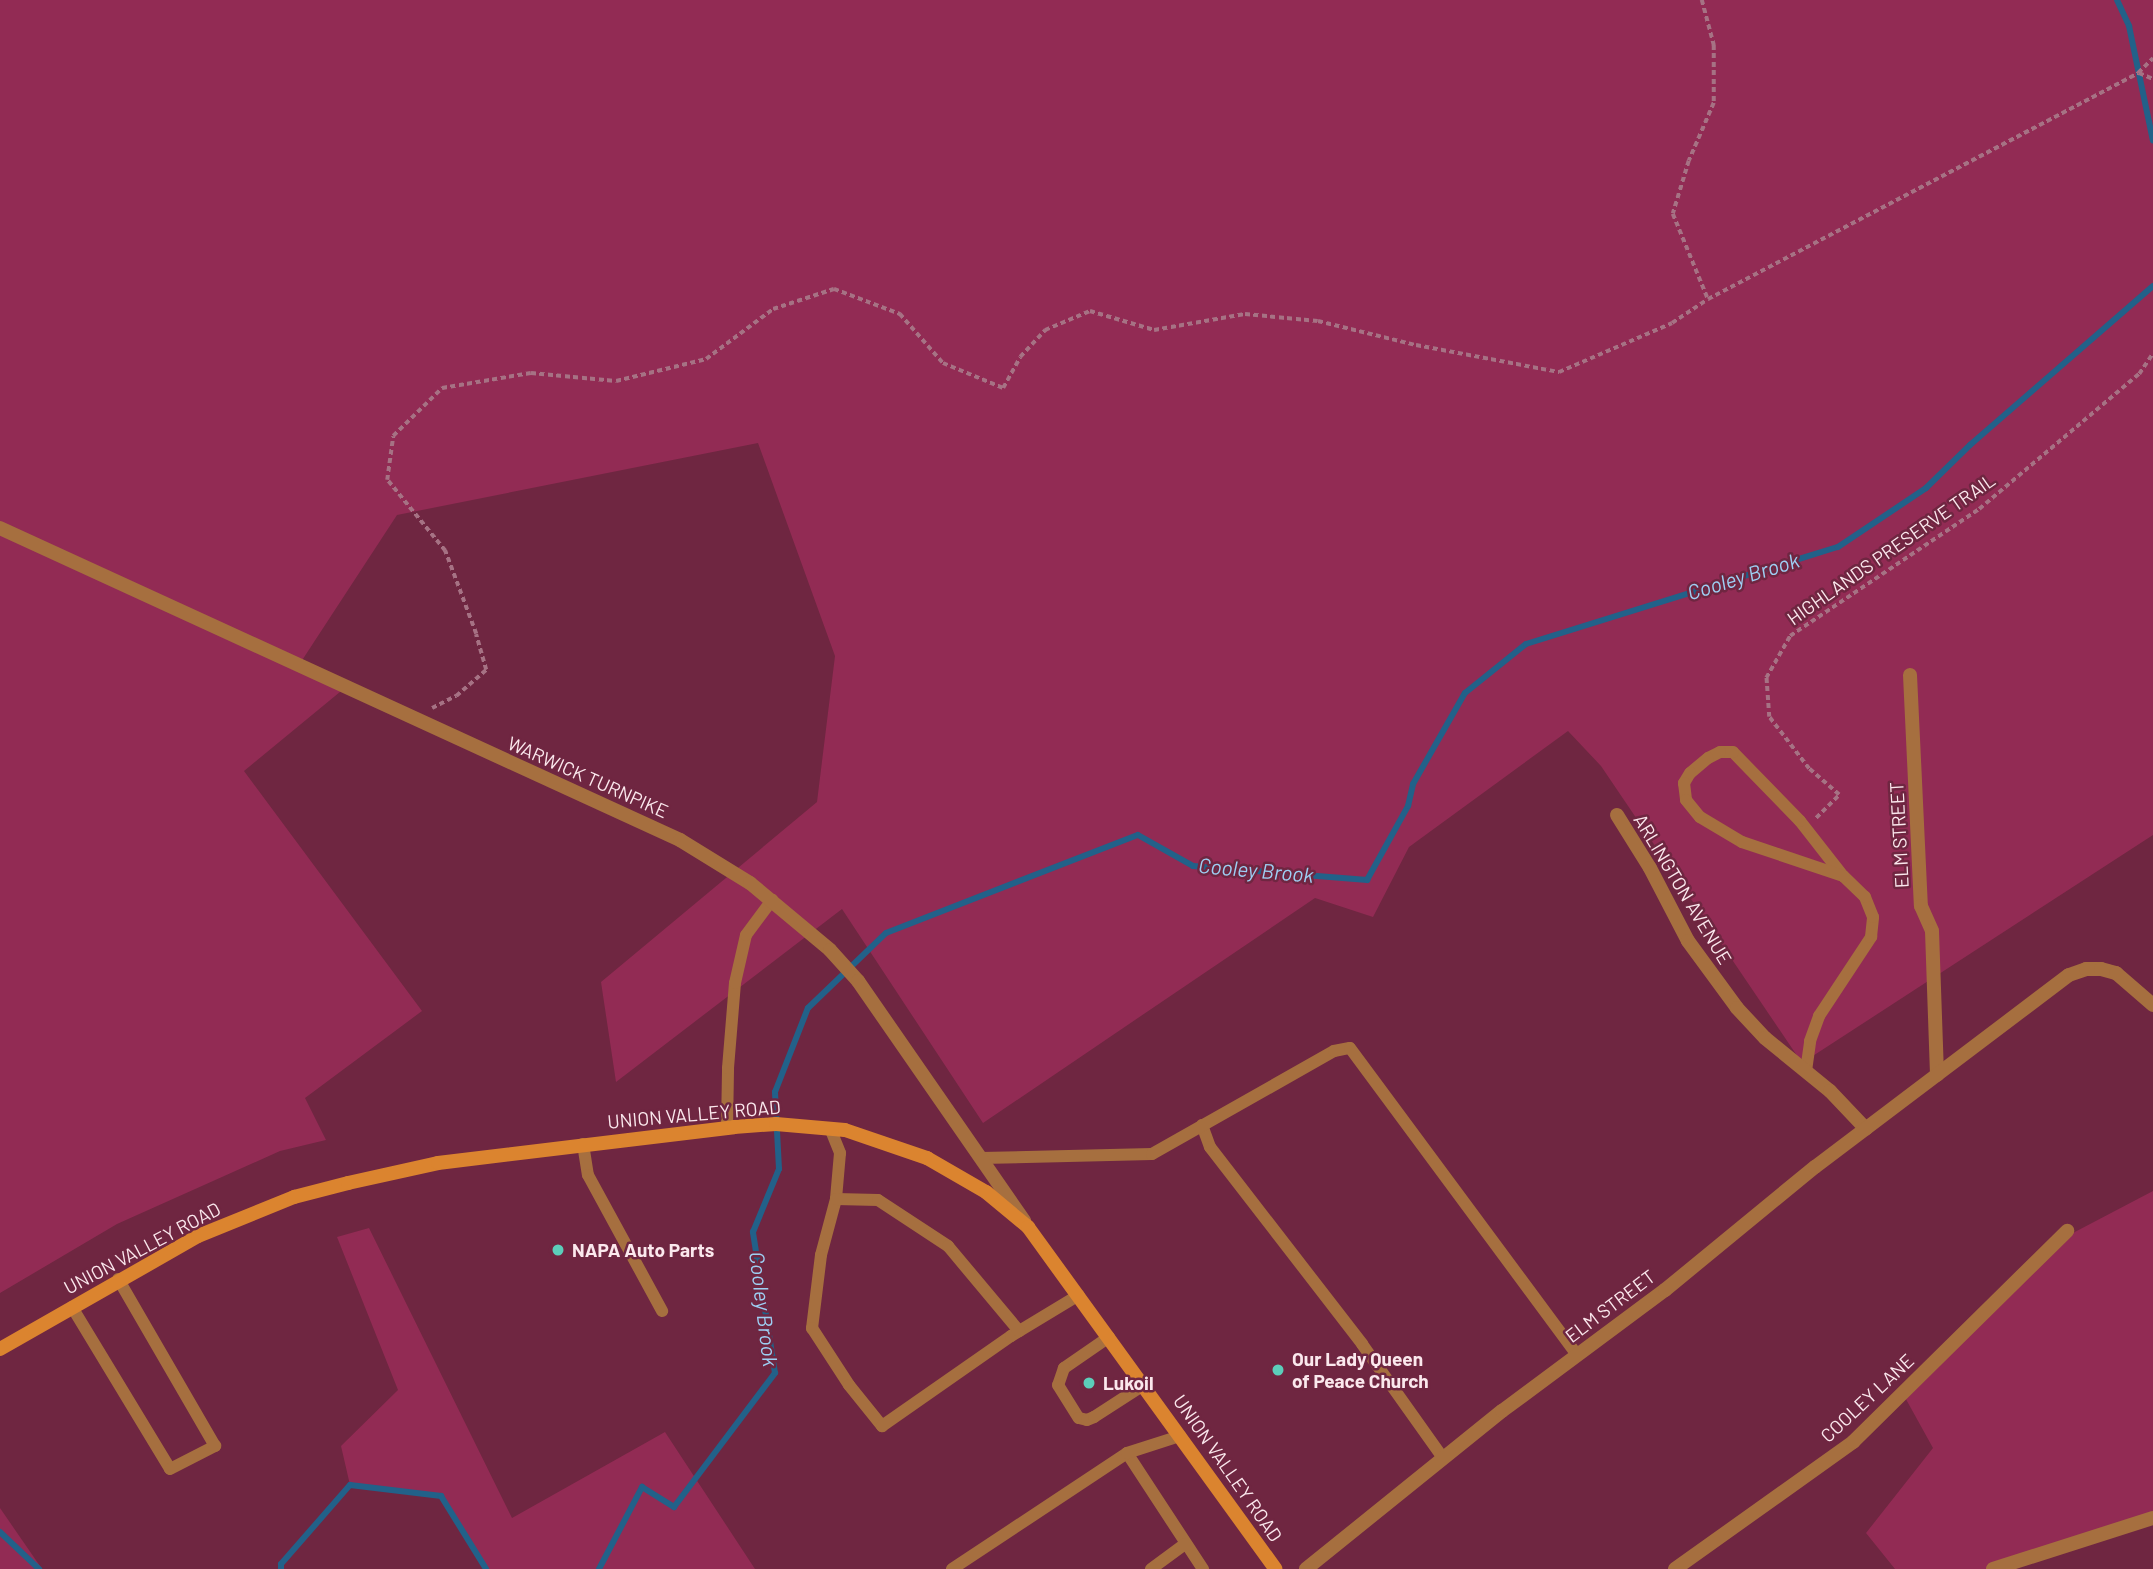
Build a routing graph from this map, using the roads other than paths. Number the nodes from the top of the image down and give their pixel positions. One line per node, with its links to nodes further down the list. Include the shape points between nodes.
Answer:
1 (0, 528): 5 (street, WARWICK TURNPIKE, via 680,840)
2 (1910, 674): 8 (street, ELM STREET, via 1921,906 1932,931)
3 (1617, 815): 7 (street, ARLINGTON AVENUE, via 1717,984 1755,1028)
4 (1843, 876): 4 (lane, via 1806,828 1733,752 1720,752 1690,773 1684,783 1686,800 1700,817 1742,842); 7 (lane, via 1865,897 1873,917 1871,937 1819,1017)
5 (772, 900): 10 (lane, via 746,935 735,983); 14 (street, WARWICK TURNPIKE, via 858,981)
6 (2153, 1005): 8 (street, ELM STREET, via 2116,973 2086,969 2070,975)
7 (1806, 1071): 12 (street, ARLINGTON AVENUE)
8 (1937, 1076): 12 (street, ELM STREET)
9 (1202, 1125): 14 (lane, via 1152,1154); 25 (lane, via 1334,1051 1350,1048); 29 (lane, via 1210,1147 1362,1344)
10 (727, 1128): 11 (main road, UNION VALLEY ROAD, via 776,1124); 13 (main road, UNION VALLEY ROAD)
11 (830, 1128): 15 (lane, via 840,1153); 16 (main road, UNION VALLEY ROAD, via 927,1158 986,1192)
12 (1866, 1129): 25 (street, ELM STREET)
13 (583, 1144): 18 (main road, UNION VALLEY ROAD, via 438,1163 293,1197 198,1236); 21 (lane, via 588,1175)
14 (981, 1158): 16 (street, WARWICK TURNPIKE)
15 (836, 1199): 22 (lane, via 878,1200 948,1246); 22 (lane, via 821,1255 812,1328 882,1426)
16 (1028, 1227): 19 (main road, UNION VALLEY ROAD)
17 (2067, 1231): 37 (street, COOLEY LANE, via 1853,1442)
18 (118, 1279): 20 (main road, UNION VALLEY ROAD); 20 (lane, via 215,1446 170,1469)
19 (1079, 1295): 22 (lane); 23 (main road, UNION VALLEY ROAD)
20 (72, 1307): 24 (main road, UNION VALLEY ROAD)
21 (662, 1311)
22 (1019, 1331)
23 (1109, 1337): 26 (main road, UNION VALLEY ROAD); 26 (lane, via 1064,1368 1058,1385 1079,1418 1094,1417)
24 (0, 1349)
25 (1577, 1355): 29 (street, ELM STREET)
26 (1145, 1384): 27 (main road, UNION VALLEY ROAD)
27 (1180, 1436): 28 (lane); 35 (main road, UNION VALLEY ROAD)
28 (1127, 1453): 31 (lane); 32 (lane)
29 (1443, 1458): 36 (street, ELM STREET)
30 (2153, 1518): 38 (street)
31 (1185, 1544): 33 (lane); 34 (lane)
32 (952, 1569)
33 (1151, 1569)
34 (1203, 1569)
35 (1276, 1569)
36 (1306, 1569)
37 (1675, 1569)
38 (1993, 1569)

